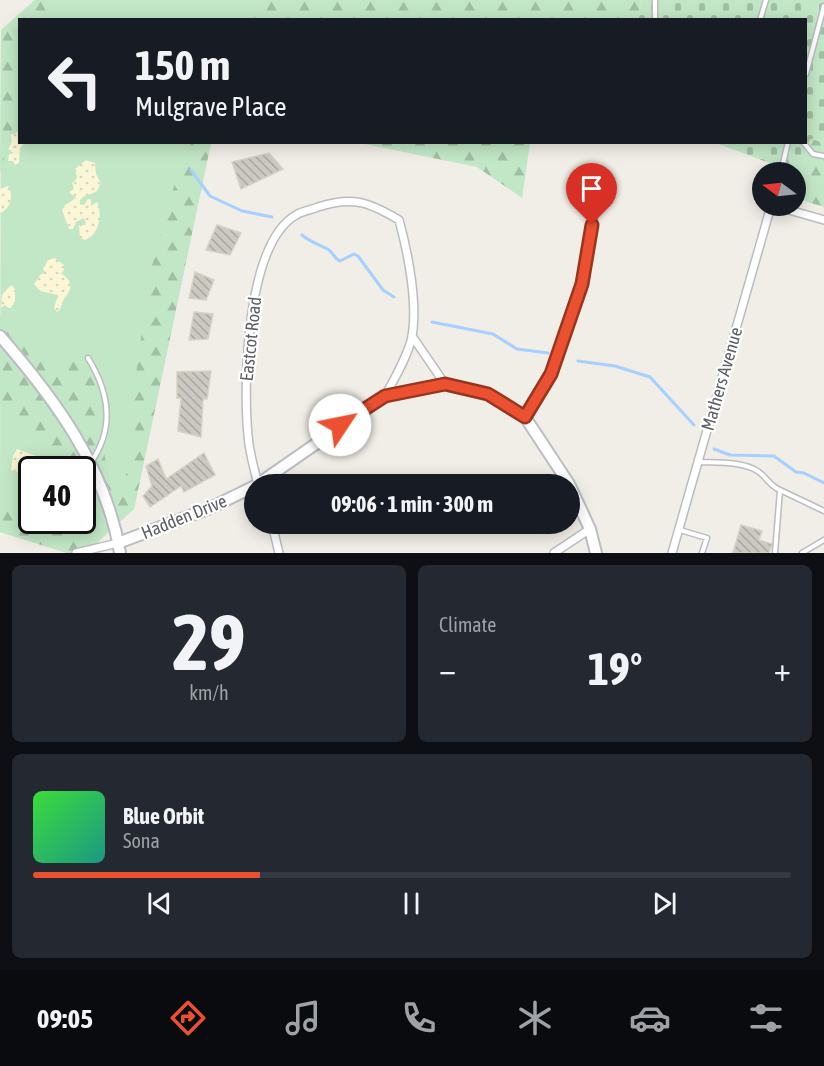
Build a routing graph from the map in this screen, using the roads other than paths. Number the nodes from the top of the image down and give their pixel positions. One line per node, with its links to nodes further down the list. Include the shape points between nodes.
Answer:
1 (655, 0): 4 (lane)
2 (766, 0): 5 (lane)
3 (824, 6): 6 (lane)
4 (655, 18)
5 (761, 18)
6 (807, 70)
7 (788, 144): 10 (lane)
8 (805, 144): 9 (lane, via 813,154)
9 (824, 156)
10 (783, 162)
11 (599, 186): 20 (street, via 582,284 551,374)
12 (806, 215): 14 (street)
13 (770, 216): 23 (street, Mathers Avenue)
14 (824, 220)
15 (0, 336): 21 (street, via 56,404)
16 (412, 336): 18 (street); 19 (street, Eastcot Road); 24 (street, Eastcot Road, via 408,253 399,220 370,203 333,202 295,215 276,236 257,284 250,315 247,427)
17 (88, 358): 22 (lane, via 107,402 104,440)
18 (445, 384): 19 (street, Hadden Drive); 20 (street, Hadden Drive, via 488,394)
19 (385, 396): 25 (street, Hadden Drive)
20 (525, 417): 26 (street, Hadden Drive)
21 (87, 456)
22 (95, 456)
23 (698, 462): 28 (lane, via 740,465 759,472); 33 (street, Mathers Avenue)
24 (255, 474)
25 (273, 474)
26 (563, 474)
27 (96, 478): 36 (street)
28 (780, 490): 31 (lane); 43 (lane)
29 (244, 491): 36 (street, Hadden Drive)
30 (580, 507): 32 (street, Hadden Drive)
31 (824, 511)
32 (590, 529): 39 (street); 40 (street, Hadden Drive)
33 (679, 530): 41 (street, Mathers Avenue); 42 (lane, via 707,538)
34 (274, 534): 38 (street)
35 (824, 540): 44 (lane)
36 (119, 548): 37 (street, Hadden Drive)
37 (76, 553)
38 (279, 553)
39 (554, 553)
40 (596, 553)
41 (672, 553)
42 (702, 553)
43 (775, 553)
44 (802, 553)

